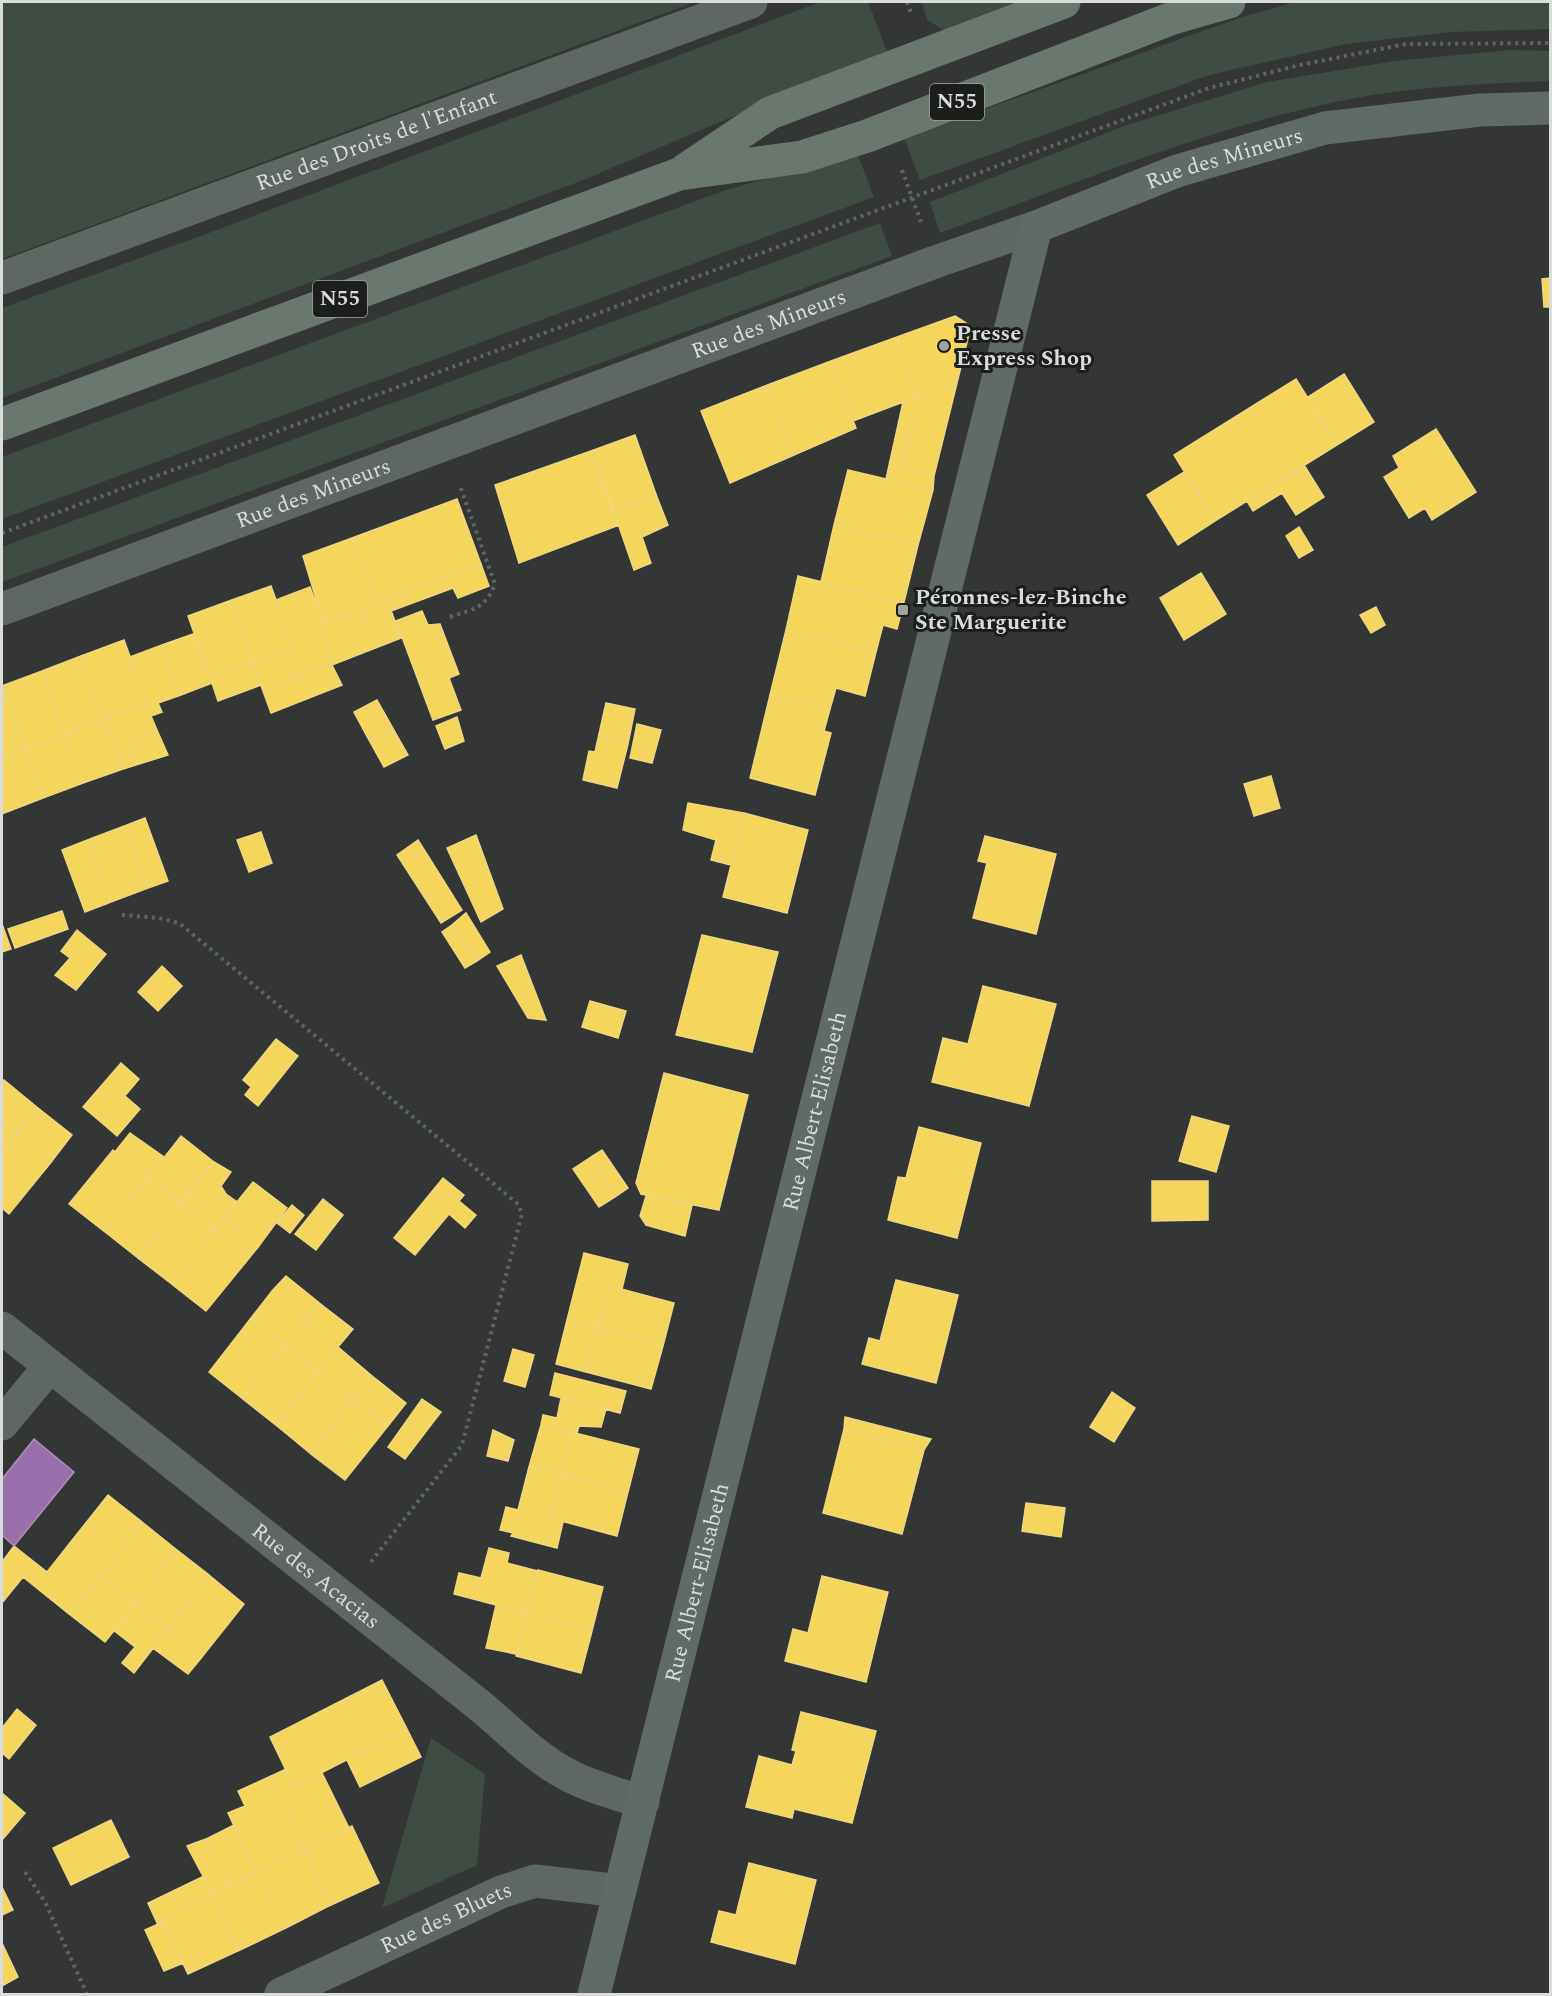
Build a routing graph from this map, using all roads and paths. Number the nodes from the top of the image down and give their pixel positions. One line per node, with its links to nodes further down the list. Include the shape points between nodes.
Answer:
1 (751, 2): 8 (street, Rue des Droits de l'Enfant)
2 (1064, 2): 6 (highway, N55, via 770,112)
3 (1229, 2): 6 (highway, N55, via 1170,19 845,143 802,156)
4 (1551, 44): 11 (path, via 1406,44 1209,88)
5 (1551, 108): 7 (street, Rue des Mineurs, via 1480,110 1325,128 1177,171)
6 (679, 174): 9 (highway, N55)
7 (1036, 227): 10 (street, Rue des Mineurs); 19 (street, Rue Albert-Elisabeth)
8 (2, 278)
9 (2, 424)
10 (446, 445): 12 (street, Rue des Mineurs); 13 (path, via 495,584 480,607)
11 (2, 534)
12 (2, 609)
13 (450, 617)
14 (122, 915): 18 (path, via 179,923 518,1204 522,1215 462,1445)
15 (2, 1328): 16 (street, Rue des Acacias)
16 (50, 1366): 17 (street); 18 (street, Rue des Acacias)
17 (2, 1424)
18 (343, 1598): 19 (street, Rue des Acacias, via 542,1759 595,1787)
19 (643, 1802): 21 (street, Rue Albert-Elisabeth)
20 (25, 1872): 22 (path, via 45,1902)
21 (620, 1891): 23 (street, Rue des Bluets, via 535,1881 501,1892); 24 (street, Rue Albert-Elisabeth)
22 (87, 1995)
23 (281, 1995)
24 (594, 1995)

